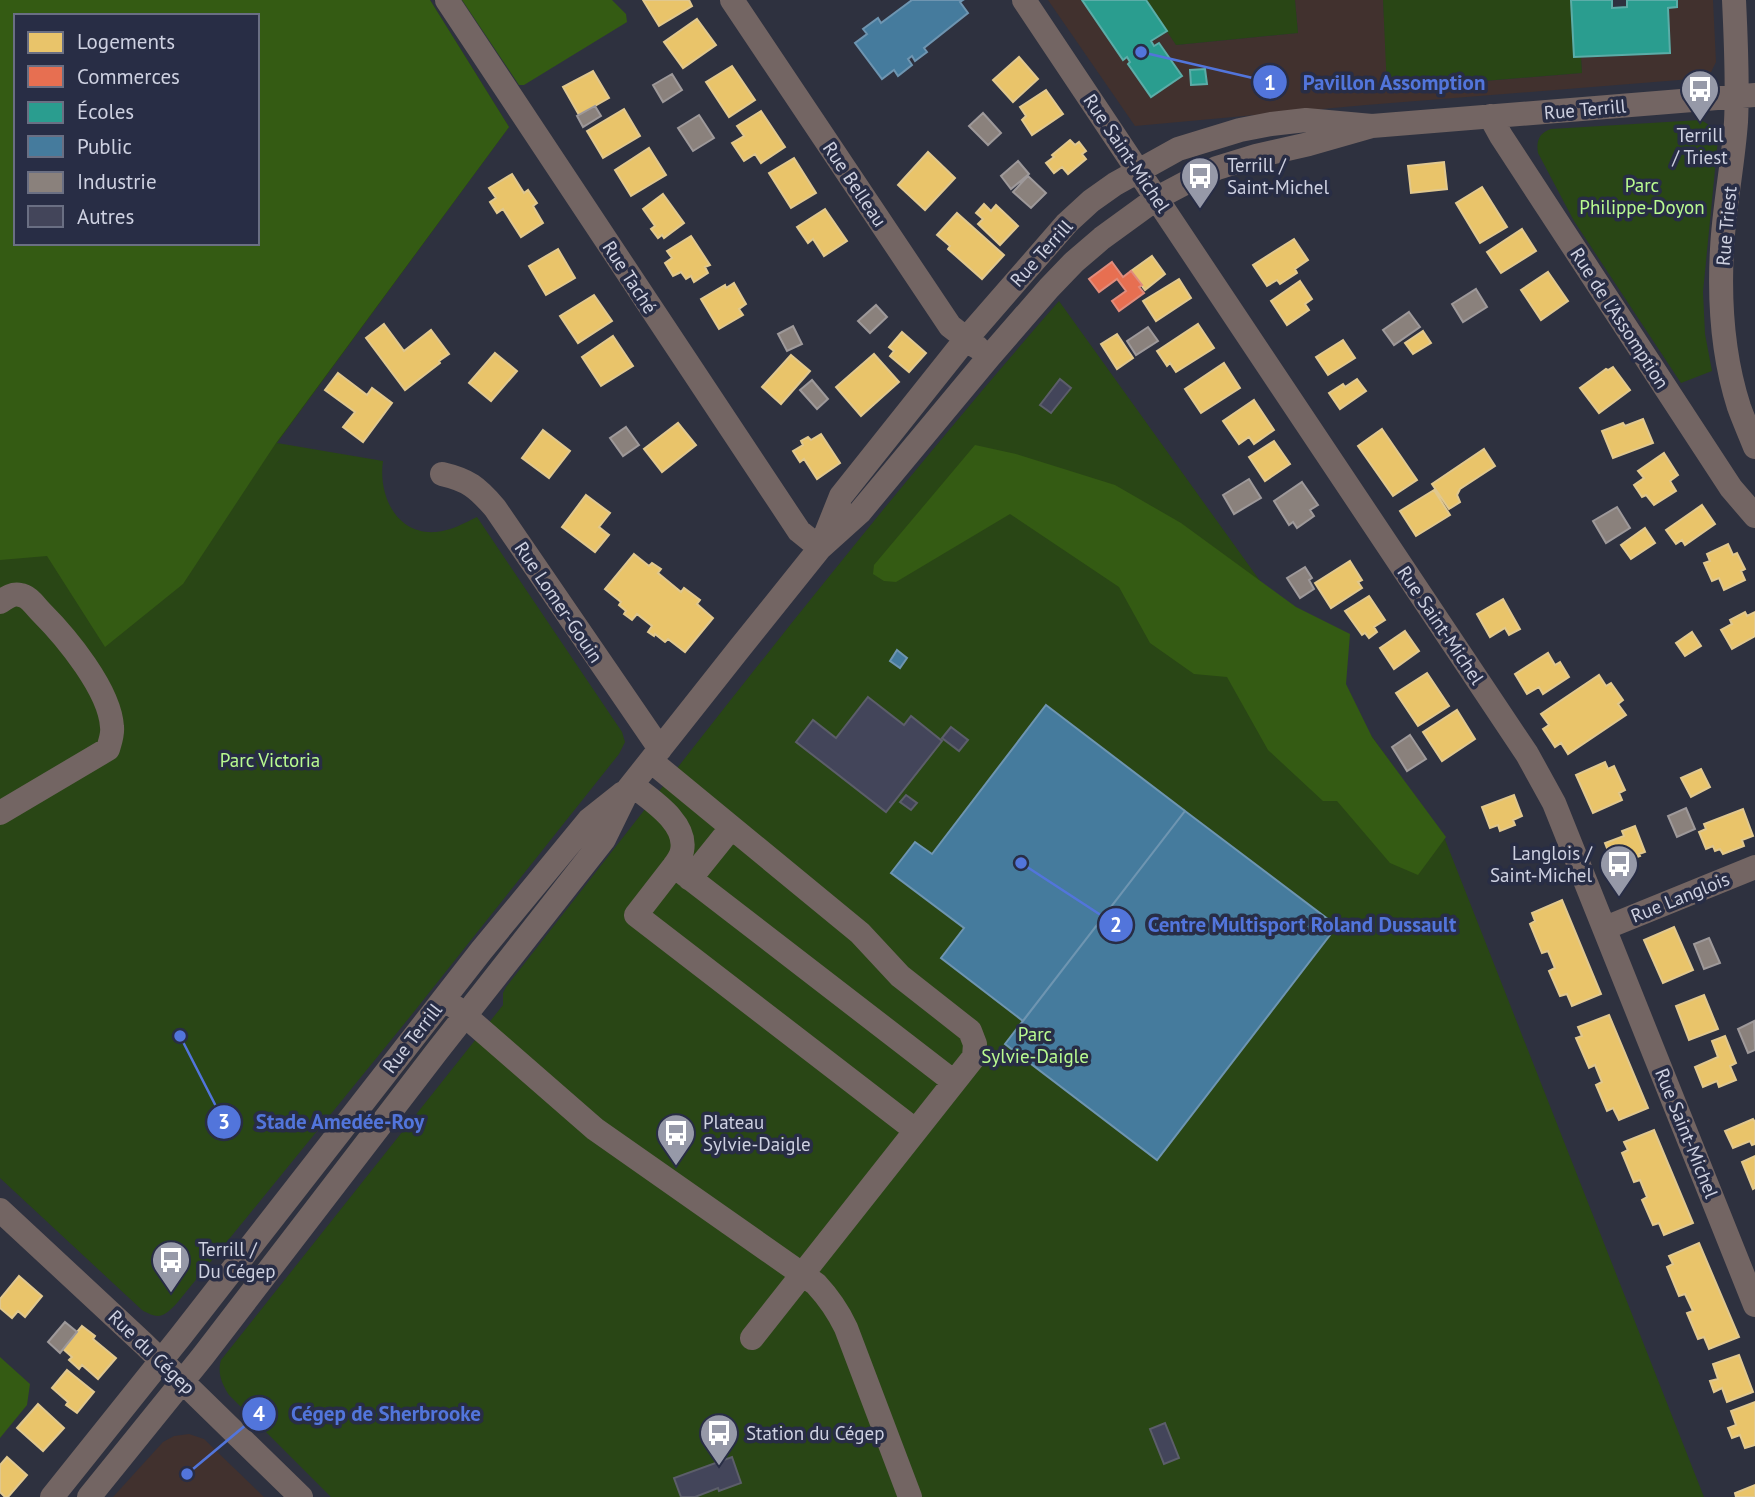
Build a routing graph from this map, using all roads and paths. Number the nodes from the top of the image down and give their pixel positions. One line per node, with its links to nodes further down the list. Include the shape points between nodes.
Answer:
1 (447, 0): 15 (street, Rue Taché, via 799,531)
2 (732, 0): 10 (street, Rue Belleau, via 950,326)
3 (1024, 0): 8 (street, Rue Saint-Michel)
4 (1734, 0): 5 (street, Rue Triest)
5 (1746, 96): 6 (street, Rue Terrill); 12 (street, Rue Triest, via 1736,124 1721,294 1730,371)
6 (1490, 116): 7 (street, Rue Terrill); 14 (street, Rue de l'Assomption, via 1723,476)
7 (1373, 126): 8 (street, Rue Terrill, via 1306,120 1261,126 1178,149); 9 (street, Rue Terrill, via 1217,168)
8 (1138, 170): 9 (street, Rue Saint-Michel); 10 (street, Rue Terrill, via 1067,223)
9 (1157, 198): 11 (street, Rue Terrill, via 1074,262); 23 (street, Rue Saint-Michel, via 1527,754 1554,803)
10 (966, 339): 11 (street, Rue Belleau); 15 (street, Rue Terrill, via 841,496)
11 (989, 356): 15 (street, Rue Terrill, via 860,512)
12 (1755, 447)
13 (442, 474): 17 (street, Rue Lomer-Gouin, via 473,486 495,508)
14 (1755, 516)
15 (820, 548): 17 (street, Rue Terrill)
16 (0, 602): 19 (street, via 18,594 29,599 62,633 90,673 112,727 107,749)
17 (656, 755): 18 (street, Rue Terrill); 20 (street, Rue Lomer-Gouin)
18 (631, 787): 22 (street, via 675,822 682,847); 24 (street, Rue Terrill, via 589,820); 25 (street, Rue Terrill, via 604,839)
19 (0, 813)
20 (732, 828): 22 (street); 26 (street, Rue Lomer-Gouin, via 859,933 900,976 970,1031 974,1056)
21 (1755, 867): 23 (street, Rue Langlois)
22 (682, 873): 26 (street); 27 (street, via 636,915)
23 (1605, 928): 30 (street, Rue Saint-Michel)
24 (444, 997): 25 (street); 32 (street, Rue Terrill)
25 (466, 1017): 29 (street, via 595,1129); 33 (street, Rue Terrill)
26 (954, 1082): 27 (street, Rue Lomer-Gouin)
27 (915, 1130): 29 (street, Rue Lomer-Gouin)
28 (0, 1210): 32 (street, Rue du Cégep)
29 (802, 1275): 31 (street, Rue Lomer-Gouin); 37 (street, via 827,1295 839,1313)
30 (1755, 1305)
31 (752, 1338)
32 (162, 1361): 33 (street, Rue du Cégep); 34 (street, Rue Terrill)
33 (183, 1381): 35 (street, Rue Terrill); 36 (street, Rue du Cégep)
34 (52, 1497)
35 (89, 1497)
36 (301, 1497)
37 (910, 1497)

